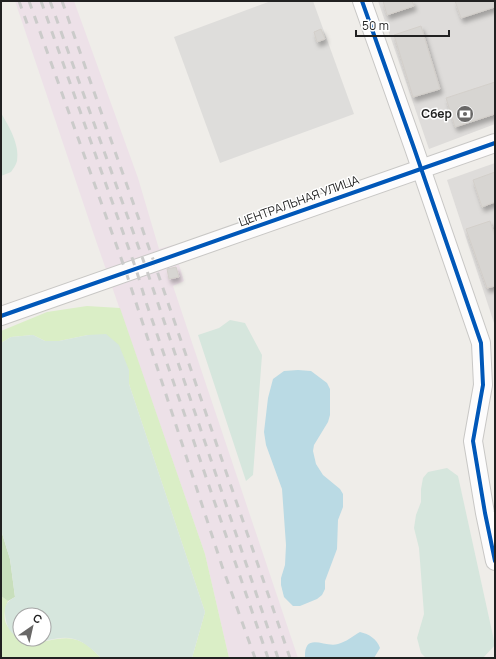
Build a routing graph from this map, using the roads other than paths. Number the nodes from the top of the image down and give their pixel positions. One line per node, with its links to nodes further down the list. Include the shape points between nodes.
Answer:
1 (362, 1): 3 (street)
2 (495, 143): 3 (street, ЦЕНТРАЛЬНАЯ УЛИЦА)
3 (421, 168): 4 (street, ЦЕНТРАЛЬНАЯ УЛИЦА); 5 (street, via 481,343)
4 (1, 316)
5 (489, 384): 6 (street, via 473,441)
6 (495, 562)

